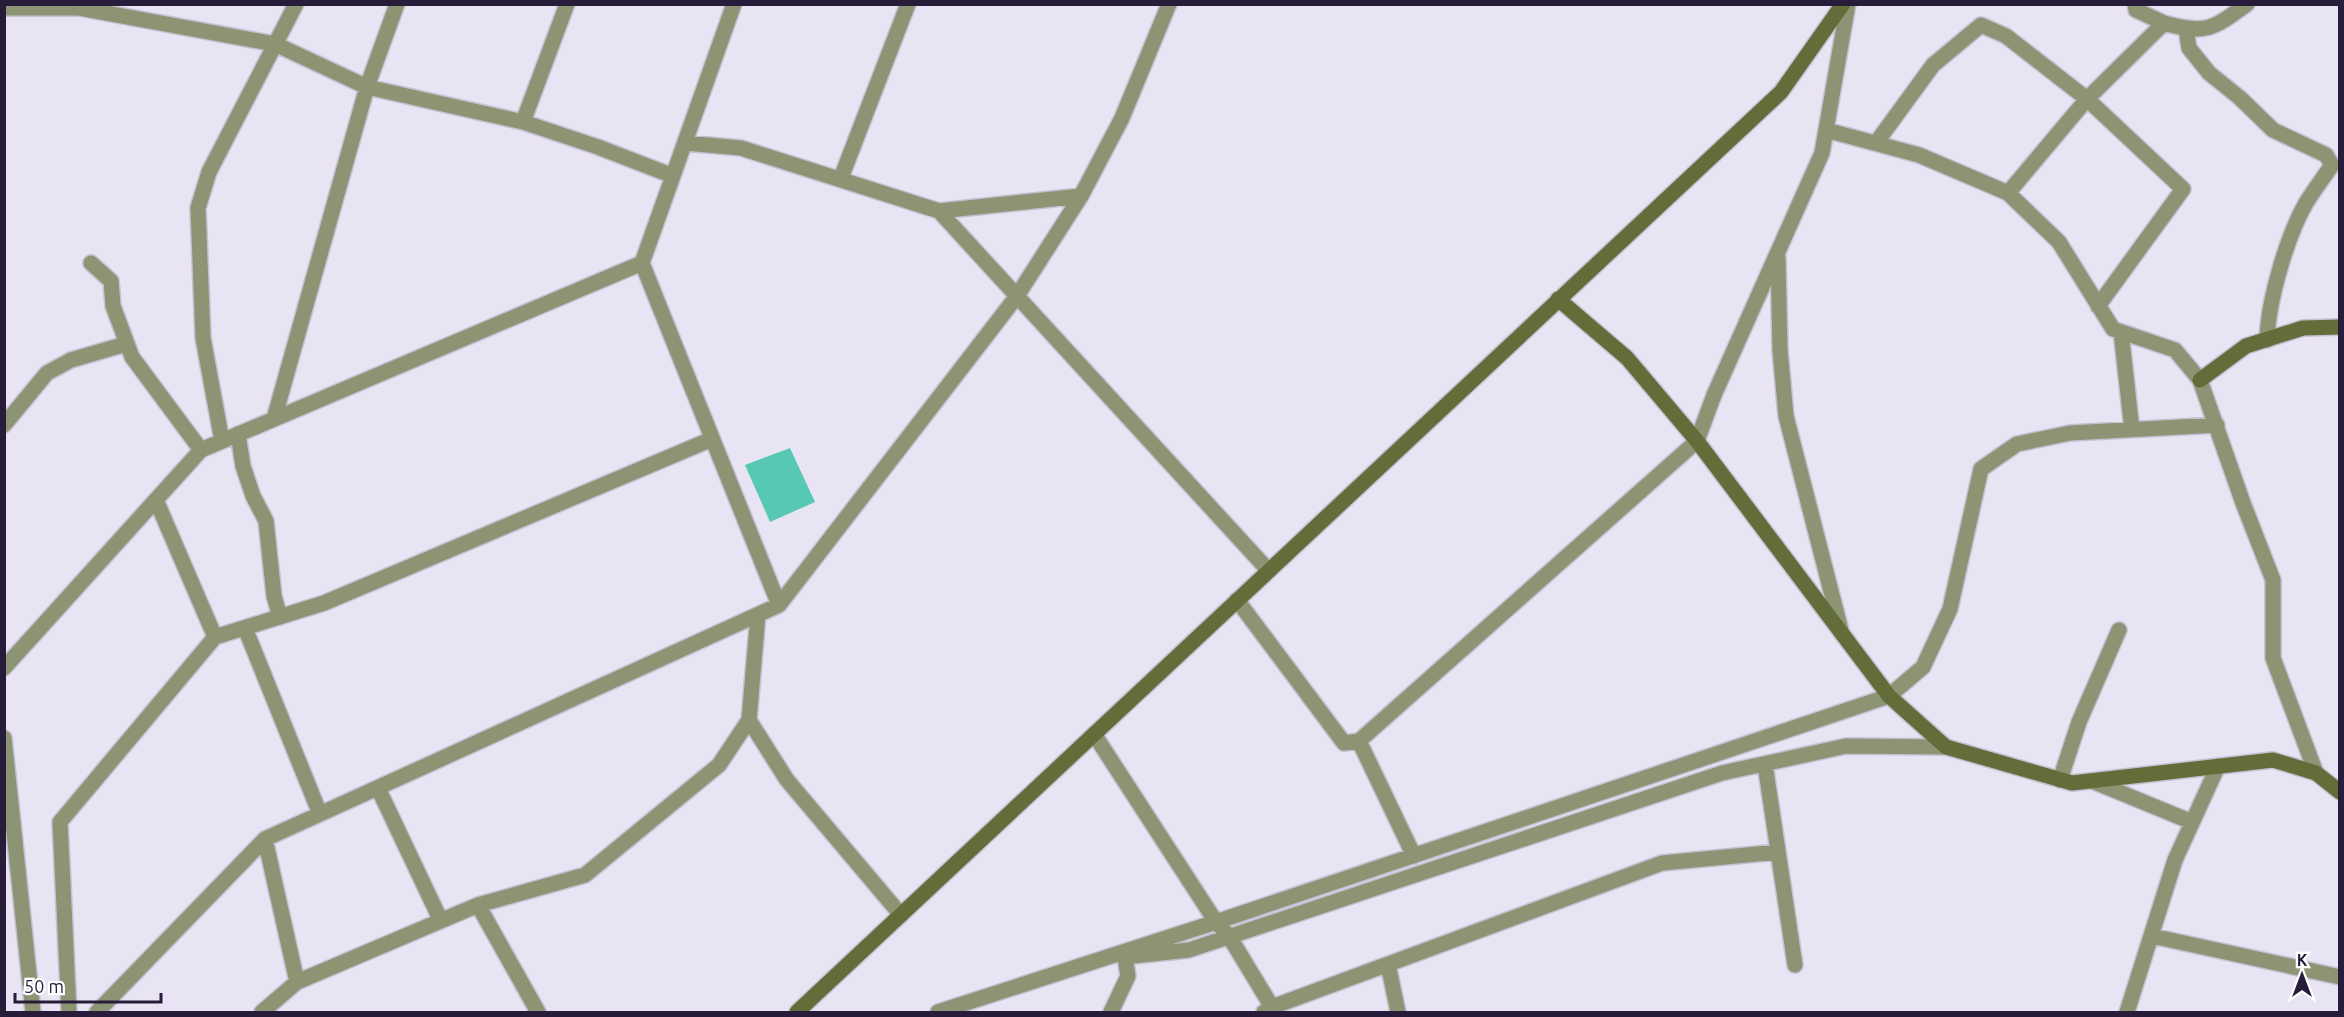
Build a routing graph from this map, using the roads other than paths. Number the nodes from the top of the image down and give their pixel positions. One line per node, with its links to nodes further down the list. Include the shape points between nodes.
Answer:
1 (296, 4): 14 (street)
2 (397, 4): 15 (street)
3 (567, 4): 17 (street)
4 (734, 4): 19 (street)
5 (1169, 4): 24 (street, via 1122,118)
6 (1843, 4): 30 (street, via 1781,92)
7 (1848, 4): 18 (street)
8 (2135, 4): 12 (street, via 2136,10)
9 (2247, 4): 13 (street, via 2205,30)
10 (904, 6): 22 (street)
11 (4, 8): 14 (street, via 79,8)
12 (2164, 23): 13 (street); 16 (street)
13 (2186, 29): 34 (street, via 2189,48 2209,73 2273,130 2326,155 2332,165 2306,204 2289,242 2276,286)
14 (275, 44): 15 (street); 43 (street, via 209,172 198,208 203,338)
15 (367, 87): 17 (street); 37 (street)
16 (2087, 99): 20 (street, via 2006,36 1981,25 1933,65); 23 (street); 31 (street, via 2183,189)
17 (523, 122): 21 (street)
18 (1827, 130): 20 (street); 26 (street, via 1822,153)
19 (685, 143): 21 (street); 22 (street, via 741,148)
20 (1876, 143): 23 (street, via 1919,155)
21 (673, 176): 28 (street)
22 (841, 178): 25 (street)
23 (2008, 193): 31 (street, via 2059,242)
24 (1081, 196): 25 (street); 29 (street)
25 (939, 211): 29 (street)
26 (1778, 254): 44 (street); 54 (street, via 1786,416)
27 (91, 263): 35 (street, via 111,281 113,306)
28 (642, 263): 37 (street); 42 (street)
29 (1017, 296): 47 (street); 49 (street)
30 (1558, 299): 44 (street, via 1627,358); 47 (street)
31 (2098, 306): 33 (street, via 2113,329)
32 (2340, 327): 34 (street, via 2303,328)
33 (2121, 332): 36 (street, via 2175,350); 40 (street)
34 (2267, 340): 36 (street, via 2246,346)
35 (126, 344): 38 (street, via 71,360 47,373); 45 (street)
36 (2200, 380): 39 (street)
37 (274, 419): 41 (street)
38 (4, 425)
39 (2217, 425): 40 (street); 65 (street, via 2273,580 2273,658)
40 (2132, 430): 57 (street, via 2070,433 2017,444 1981,469 1950,609 1923,667)
41 (238, 434): 43 (street); 51 (street, via 243,466 266,521)
42 (712, 439): 49 (street); 51 (street, via 324,603)
43 (222, 441): 45 (street)
44 (1697, 441): 54 (street); 61 (street)
45 (201, 450): 46 (street)
46 (156, 500): 55 (street); 56 (street)
47 (1269, 570): 48 (street)
48 (1237, 600): 59 (street); 61 (street, via 1344,743)
49 (779, 605): 50 (street)
50 (758, 615): 58 (street); 68 (street)
51 (280, 617): 52 (street)
52 (245, 628): 55 (street); 70 (street)
53 (2119, 630): 66 (street, via 2079,722)
54 (1842, 634): 57 (street)
55 (215, 637): 90 (street, via 60,822)
56 (4, 668)
57 (1889, 696): 62 (street); 75 (street)
58 (749, 720): 76 (street, via 719,765 585,875); 77 (street, via 788,780)
59 (1094, 734): 77 (street); 79 (street)
60 (4, 738): 73 (street)
61 (1359, 741): 75 (street)
62 (1946, 747): 63 (street, via 1846,746); 66 (street)
63 (1764, 764): 74 (street); 80 (street, via 1722,773)
64 (2218, 766): 65 (street, via 2273,760); 67 (street); 71 (street)
65 (2316, 773): 69 (street)
66 (2060, 780): 67 (street)
67 (2092, 781): 71 (street)
68 (378, 788): 70 (street); 78 (street)
69 (2340, 792)
70 (320, 814): 72 (street)
71 (2192, 822): 81 (street, via 2175,860)
72 (265, 839): 87 (street); 91 (street)
73 (10, 850): 89 (street)
74 (1778, 852): 84 (street, via 1662,862); 85 (street)
75 (1413, 856): 79 (street)
76 (478, 905): 78 (street); 93 (street)
77 (901, 915): 94 (street)
78 (441, 921): 87 (street)
79 (1216, 922): 80 (street); 83 (street)
80 (1229, 936): 82 (street, via 1189,950); 88 (street)
81 (2152, 936): 86 (street); 98 (street)
82 (1125, 957): 83 (street); 96 (street, via 1128,976)
83 (1097, 960): 95 (street)
84 (1388, 964): 88 (street); 97 (street)
85 (1795, 964)
86 (2340, 977)
87 (297, 982): 92 (street)
88 (1268, 1010)
89 (33, 1012)
90 (69, 1012)
91 (97, 1012)
92 (262, 1012)
93 (538, 1012)
94 (797, 1012)
95 (938, 1012)
96 (1111, 1012)
97 (1398, 1012)
98 (2127, 1012)

